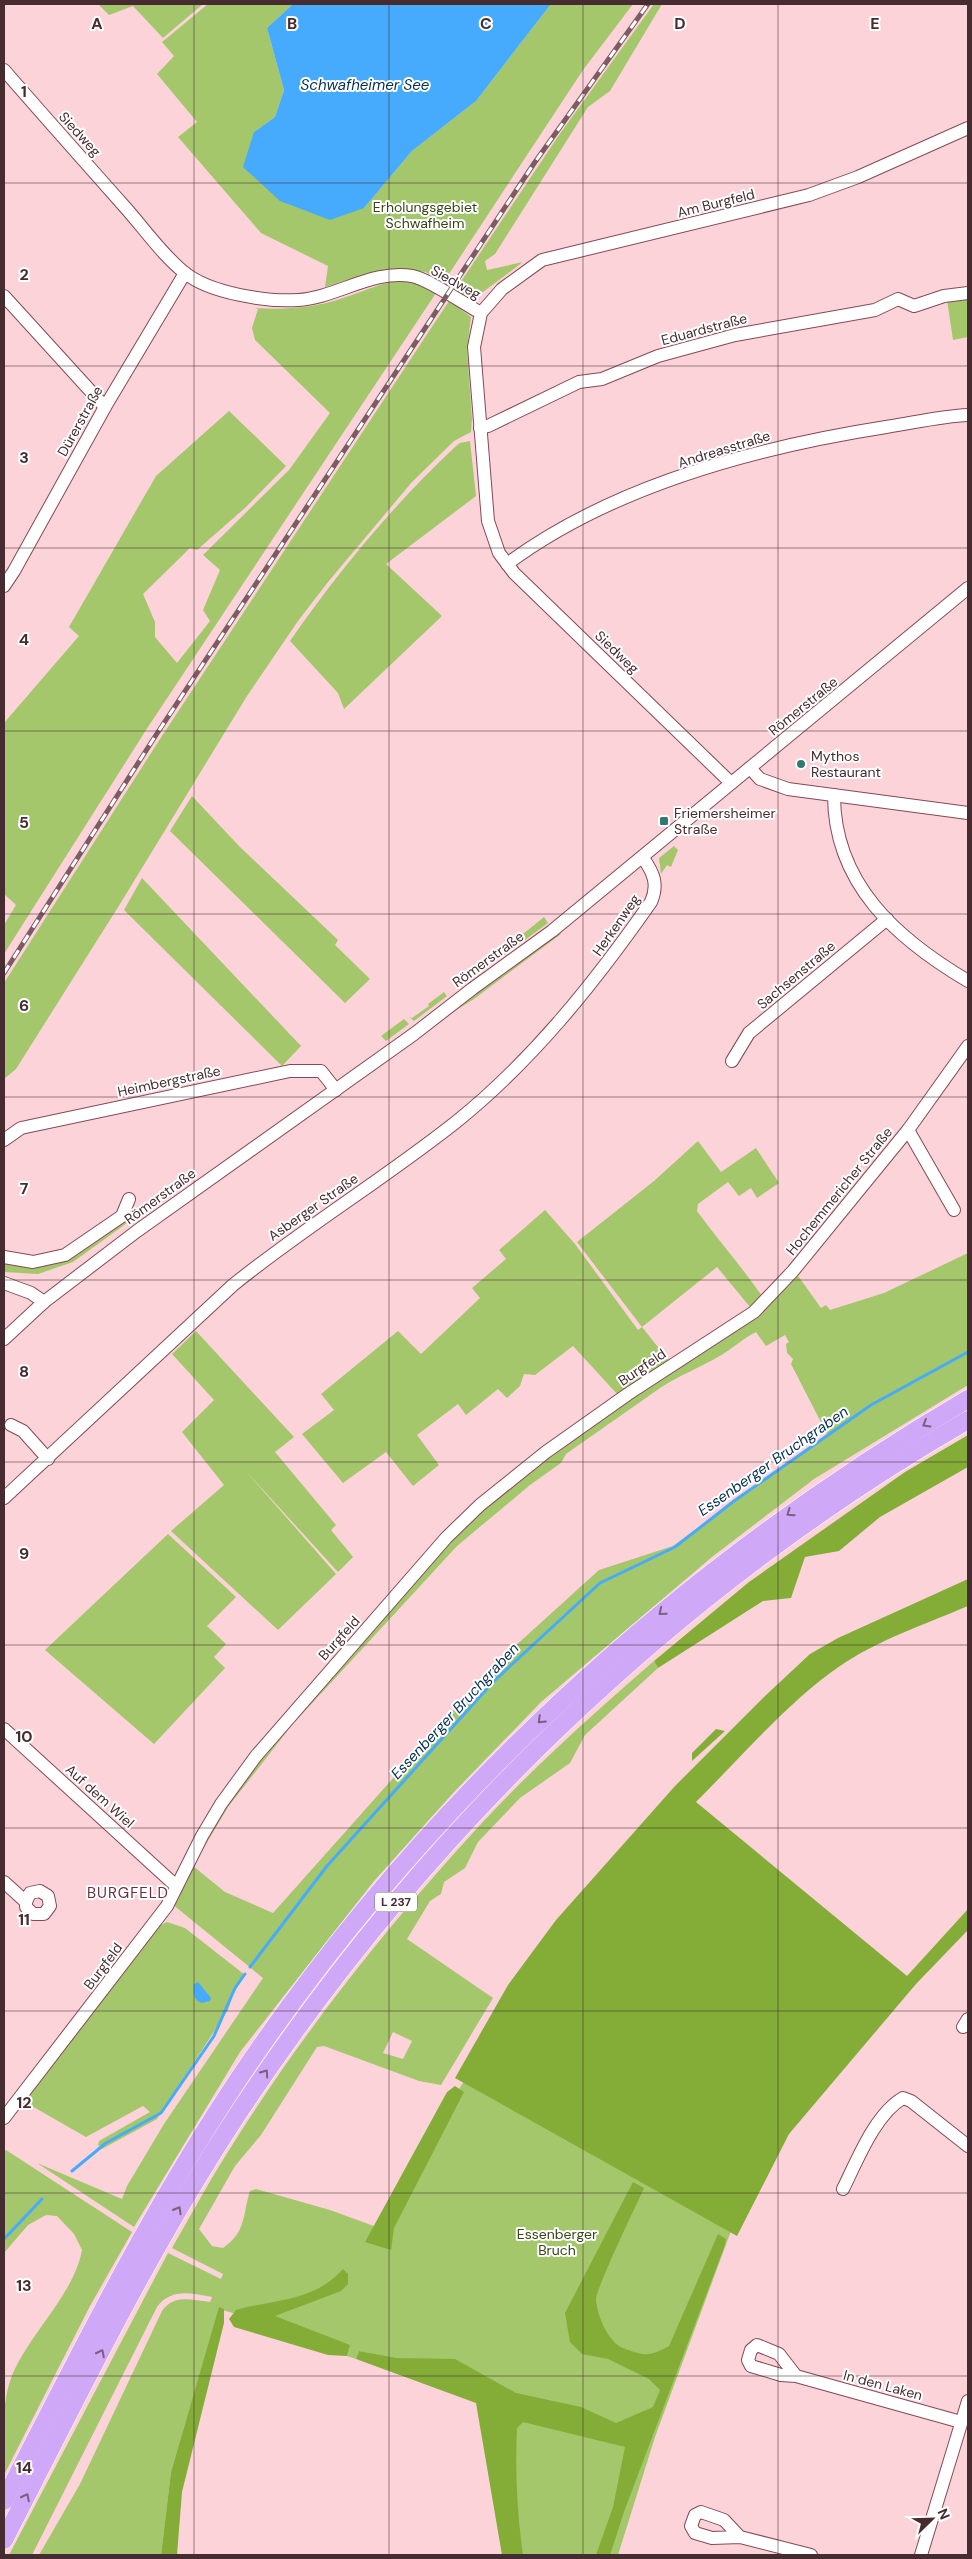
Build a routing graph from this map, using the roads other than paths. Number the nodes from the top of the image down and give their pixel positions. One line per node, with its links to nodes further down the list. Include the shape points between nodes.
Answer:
1 (4, 70): 3 (street, Siedweg)
2 (968, 128): 6 (street, Am Burgfeld, via 810,195 542,260 502,290)
3 (185, 273): 6 (street, Siedweg, via 242,296 277,300 323,296 384,278 412,276); 7 (street, Dürerstraße)
4 (968, 293): 9 (street, Eduardstraße, via 944,296 914,306 898,299 875,310 735,335 678,351 602,379 580,382)
5 (4, 296): 7 (street)
6 (481, 313): 9 (street, Siedweg, via 474,347)
7 (105, 408): 11 (street, Dürerstraße)
8 (968, 415): 10 (street, Andreasstraße, via 808,441 706,468 604,508)
9 (480, 428): 10 (street, Siedweg, via 488,521 499,553)
10 (507, 564): 14 (street, Siedweg)
11 (4, 586)
12 (968, 588): 13 (street, Römerstraße)
13 (750, 768): 14 (street, Römerstraße); 15 (street, via 760,779 774,785)
14 (731, 783): 17 (street, Römerstraße)
15 (834, 795): 16 (street); 18 (street, via 834,816 845,859 865,892)
16 (968, 813)
17 (643, 858): 19 (street, Herkenweg, via 654,879 654,894); 23 (street, Römerstraße, via 552,931)
18 (887, 919): 20 (street, via 917,947); 22 (street, Sachsenstraße, via 749,1033)
19 (595, 980): 36 (street, Asberger Straße, via 542,1041 482,1100 233,1285)
20 (968, 981)
21 (968, 1046): 24 (street, Hochemmericher Straße)
22 (732, 1061)
23 (336, 1090): 25 (street, Heimbergstraße, via 321,1071 290,1071 21,1128); 31 (street, Römerstraße, via 137,1231)
24 (908, 1130): 27 (street, Hochemmericher Straße); 29 (street, Hochemmericher Straße)
25 (4, 1140)
26 (129, 1199): 28 (street, Römerstraße, via 122,1216 65,1255 33,1262)
27 (954, 1210)
28 (4, 1257)
29 (794, 1271): 40 (street, Burgfeld, via 754,1312 546,1452 480,1505 446,1538 256,1756 221,1804)
30 (4, 1282): 31 (street)
31 (44, 1302): 32 (street, Römerstraße)
32 (4, 1339)
33 (968, 1399): 48 (highway, L 237, one-way to 48, via 856,1468 720,1565 634,1635 554,1708 437,1826 304,1987 197,2144 100,2314)
34 (968, 1420): 50 (highway, L 237, one-way to 34, via 152,2256 225,2133 315,2002 434,1856 540,1746 655,1641 820,1514)
35 (11, 1425): 36 (street, via 23,1431)
36 (48, 1459): 37 (street, Asberger Straße)
37 (4, 1498)
38 (4, 1729): 40 (street, Auf dem Wiel)
39 (4, 1882): 41 (street)
40 (175, 1886): 42 (street, Burgfeld, via 161,1914)
41 (26, 1902)
42 (4, 2118)
43 (968, 2146): 44 (street, via 911,2101 902,2098 882,2118)
44 (843, 2189)
45 (796, 2376): 47 (street, In den Laken)
46 (968, 2401): 47 (street)
47 (961, 2422): 52 (street)
48 (4, 2501)
49 (740, 2537): 51 (street)
50 (4, 2540)
51 (811, 2555)
52 (921, 2555)

